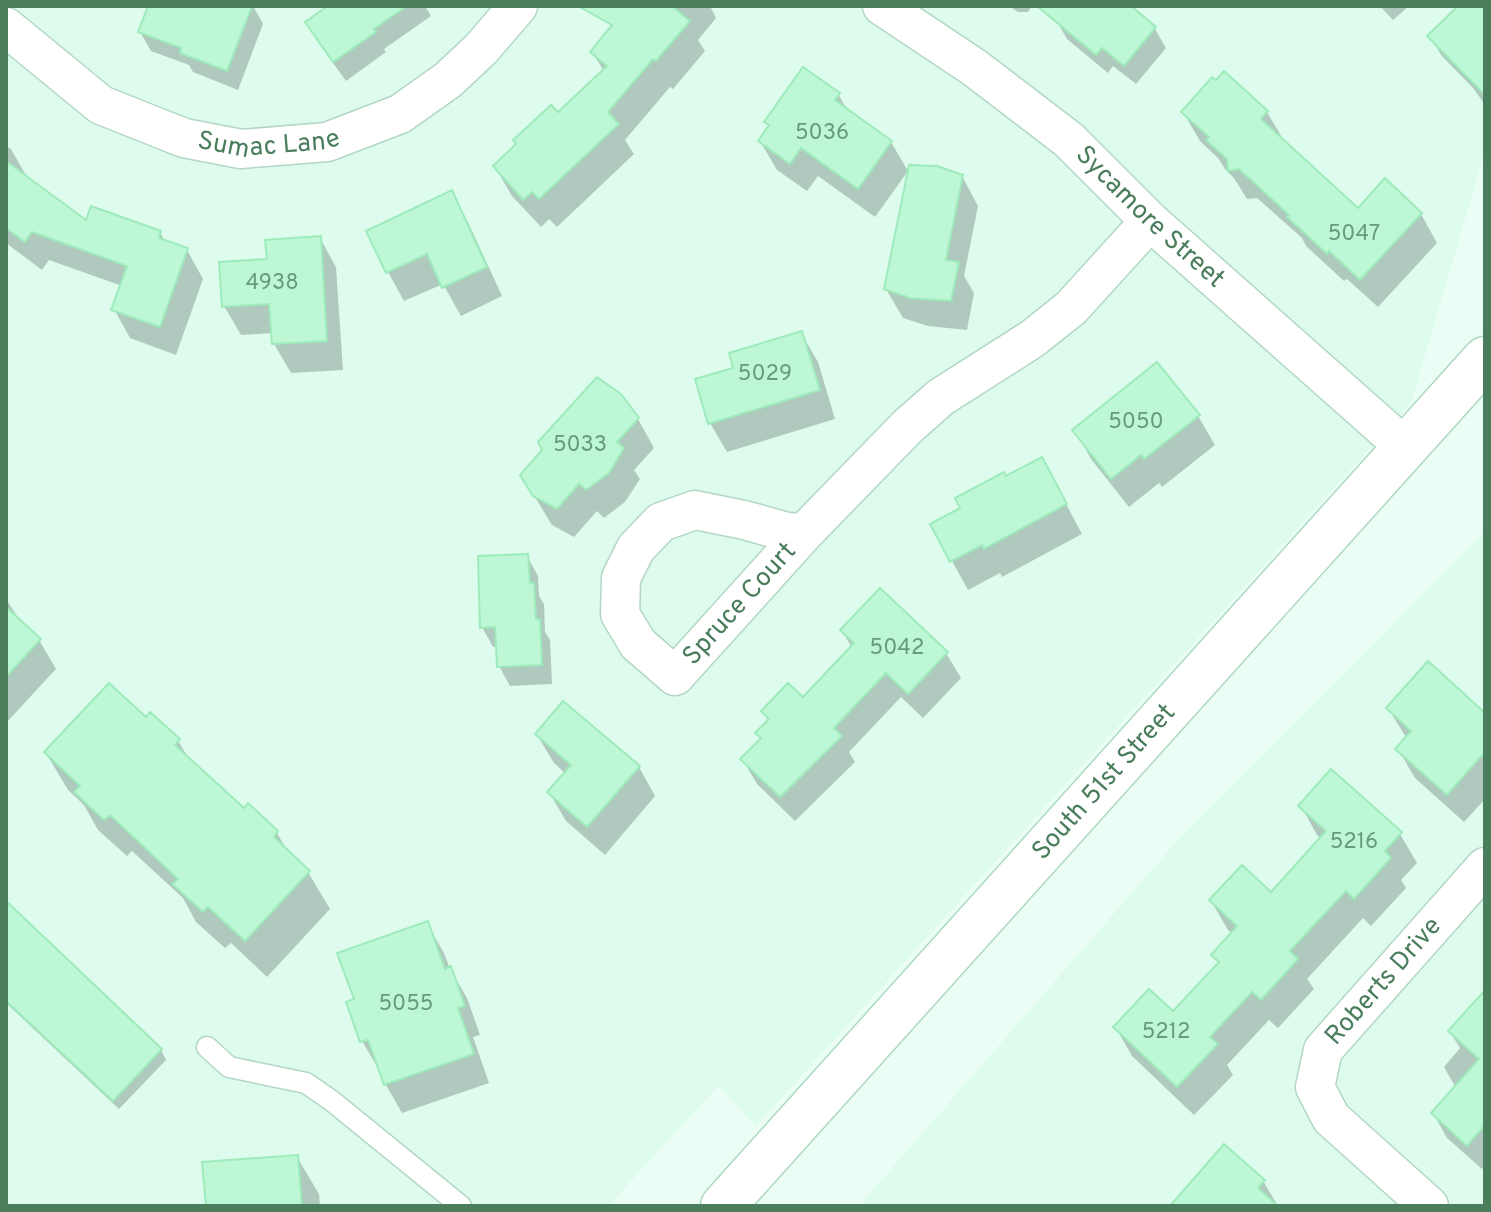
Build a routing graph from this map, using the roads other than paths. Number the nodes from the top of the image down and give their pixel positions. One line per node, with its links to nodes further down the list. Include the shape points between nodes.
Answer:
1 (518, 6): 3 (street, Sumac Lane, via 448,80 400,114 327,142 241,149 184,138 101,105)
2 (882, 6): 4 (street, Sycamore Street, via 1069,140)
3 (6, 27)
4 (1150, 221): 6 (street, Sycamore Street); 7 (street, Spruce Court, via 1071,308 941,397)
5 (1485, 359): 6 (street, South 51st Street)
6 (1405, 447): 11 (street, South 51st Street)
7 (804, 533): 7 (street, Spruce Court, via 695,510 661,522 636,548 621,578 620,614 638,644 675,676)
8 (1485, 867): 12 (street, Roberts Drive, via 1323,1050 1315,1087 1331,1118)
9 (207, 1047): 10 (lane, via 229,1067 306,1083)
10 (461, 1206)
11 (723, 1206)
12 (1429, 1206)

